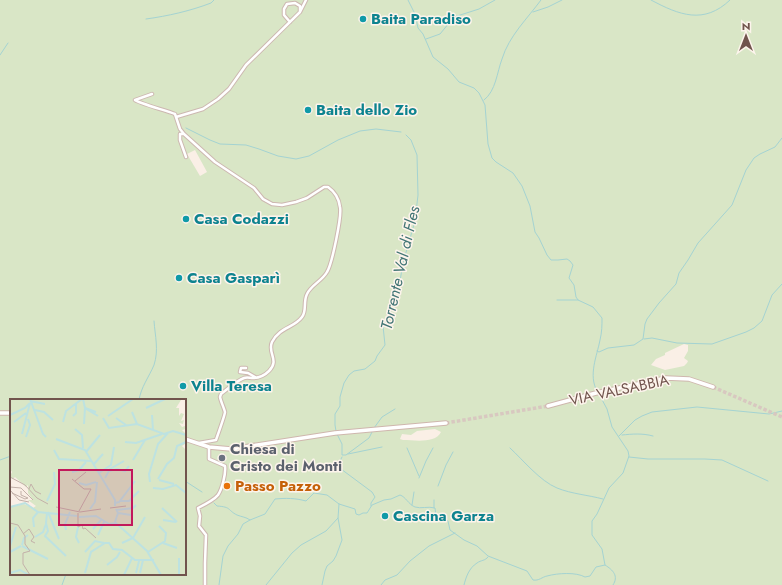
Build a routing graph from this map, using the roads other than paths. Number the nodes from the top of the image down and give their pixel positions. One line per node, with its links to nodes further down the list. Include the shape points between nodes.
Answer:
1 (306, 0): 2 (street)
2 (300, 12): 3 (street); 3 (street, via 300,6 295,3 287,4 284,15)
3 (290, 22): 5 (street, via 246,65 218,100 203,109)
4 (152, 94): 5 (street, via 135,100 175,114)
5 (176, 117): 6 (street)
6 (184, 134): 7 (street, via 180,134 180,140); 9 (street, via 215,162 254,188 264,200 272,204 296,202 328,187 334,191 338,199 340,213 328,271 310,288 304,302 305,313 302,317 297,323 282,330 273,341 271,348 274,360 271,369)
7 (186, 157)
8 (246, 368): 9 (street, via 241,368 240,372)
9 (256, 378): 14 (street, via 245,378 221,394 225,416 217,438)
10 (713, 387): 11 (main road, VIA VALSABBIA, via 673,377 596,393)
11 (550, 406)
12 (446, 423): 15 (main road, via 335,433 244,447)
13 (186, 439): 14 (main road)
14 (198, 444): 15 (main road)
15 (209, 447): 16 (street, via 209,459 225,466 225,476 218,495 198,508 199,526 206,535)
16 (205, 585)

